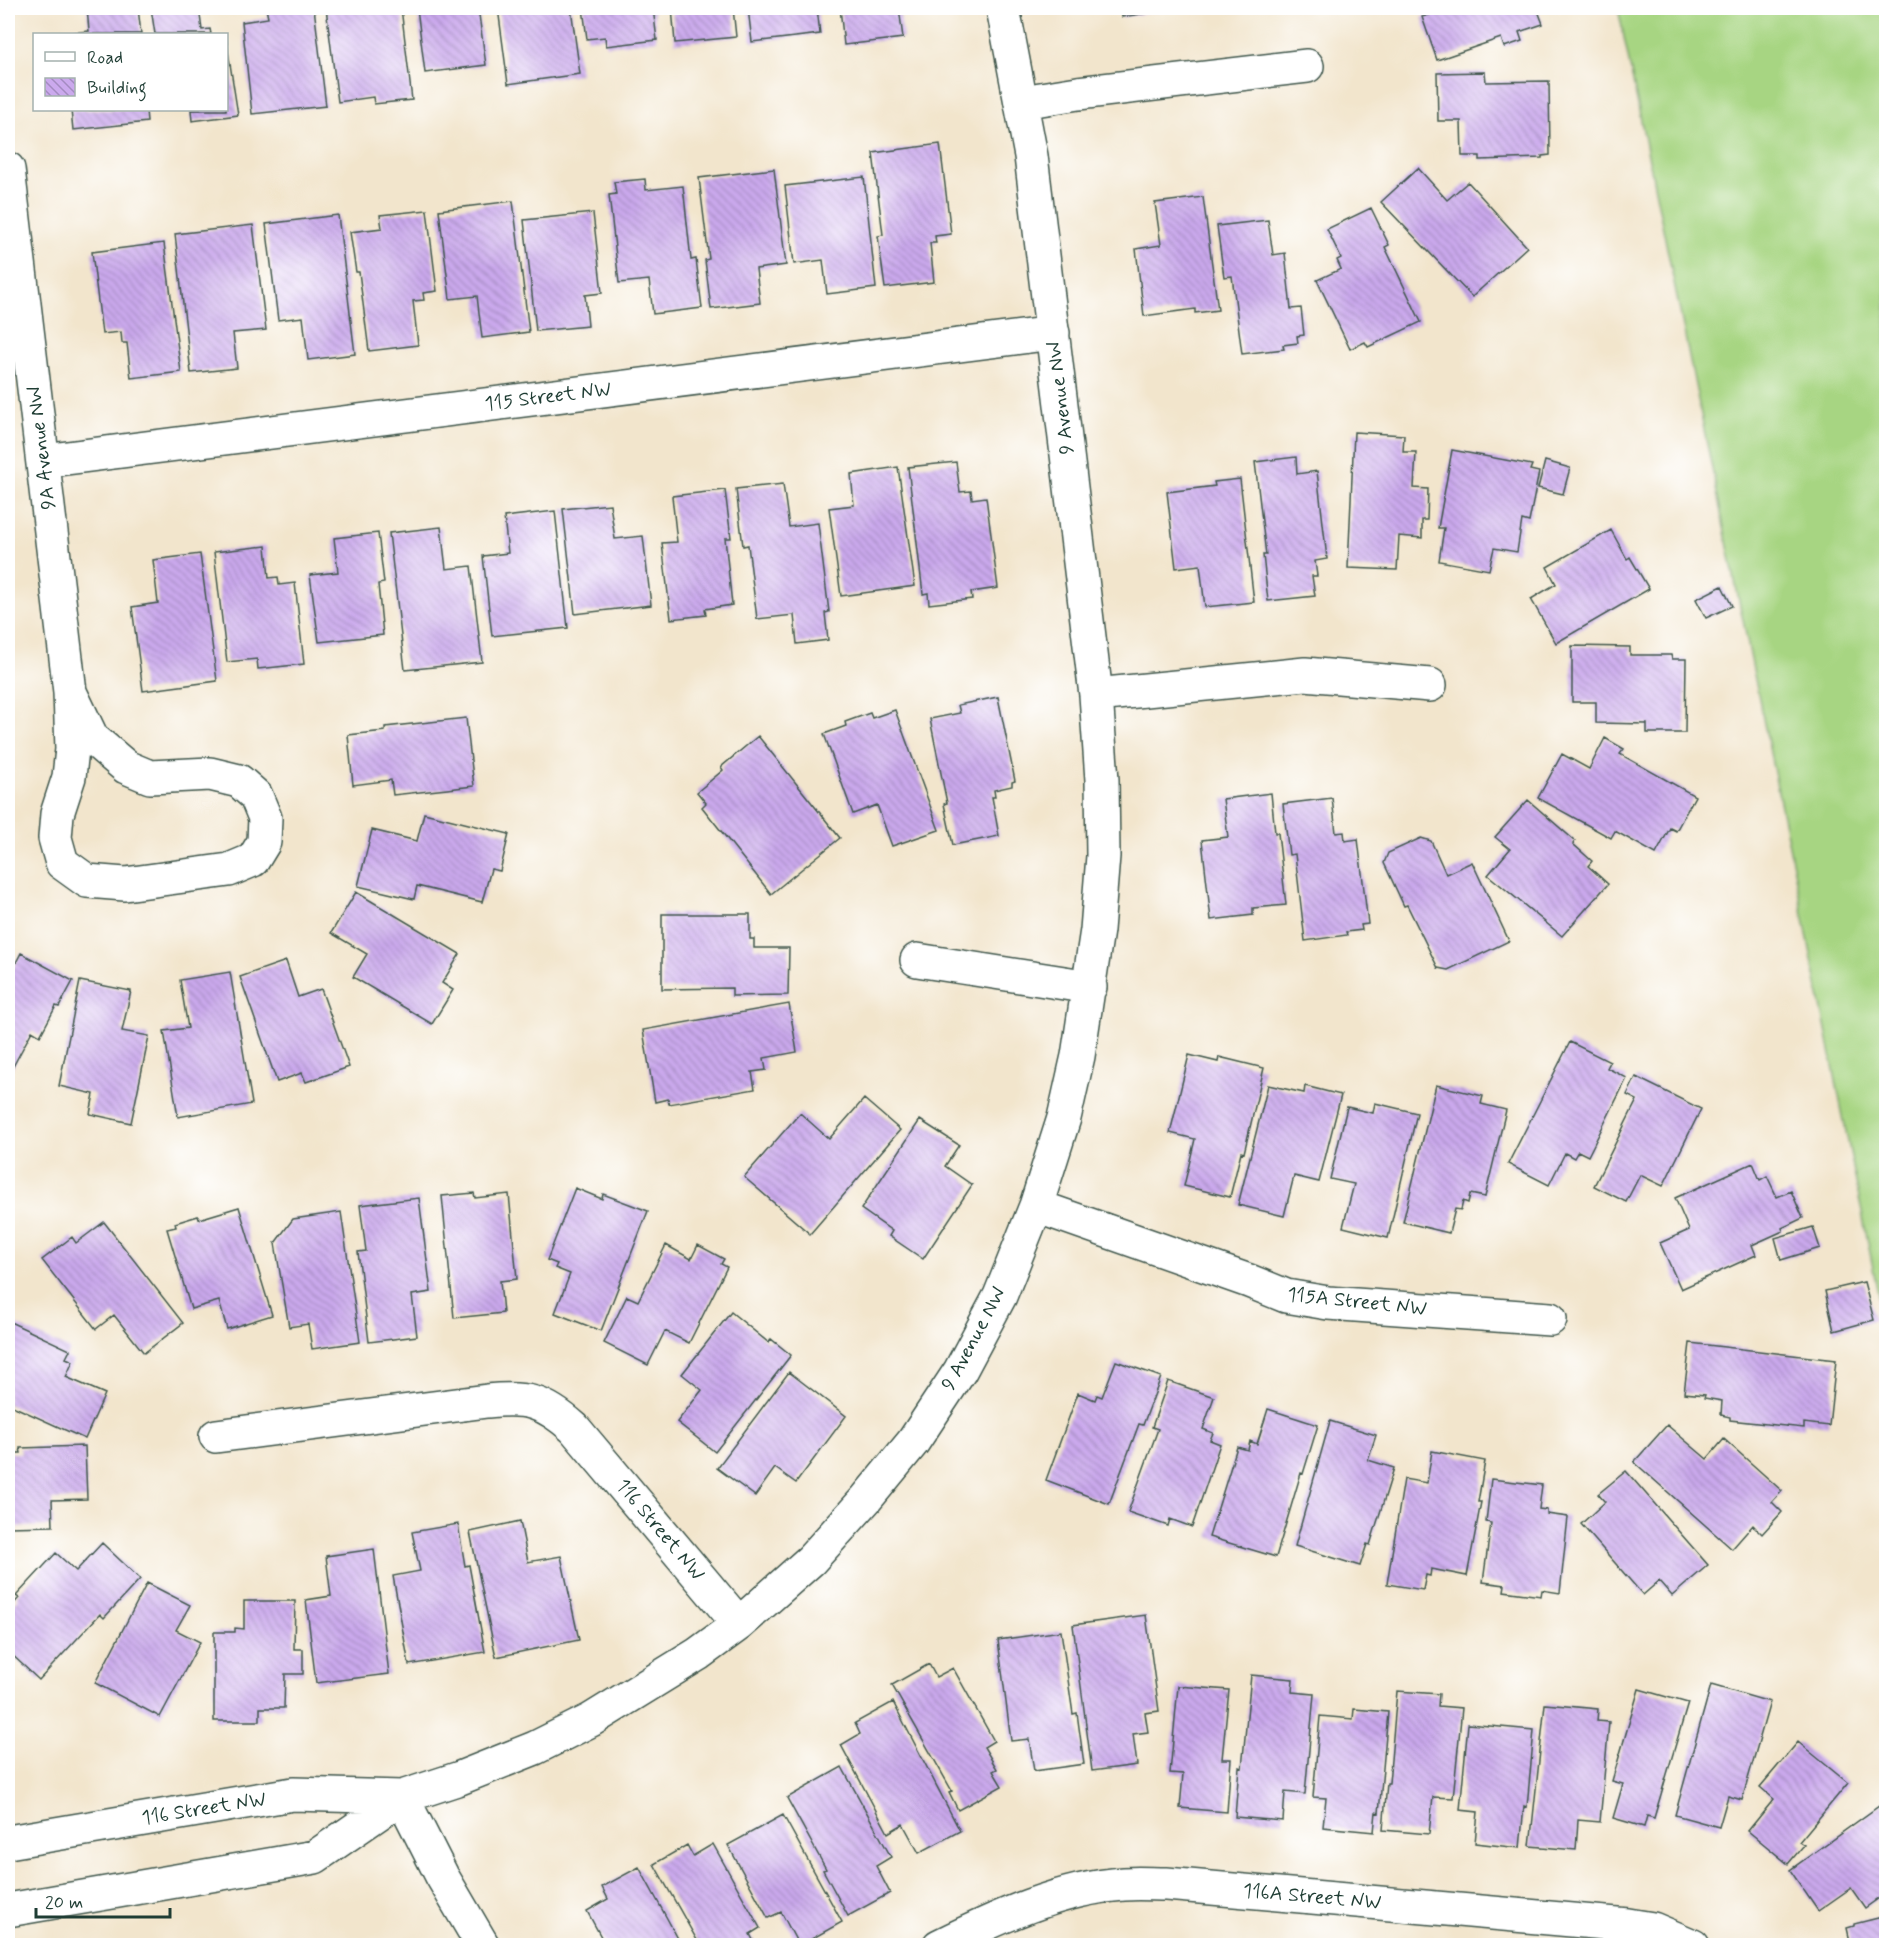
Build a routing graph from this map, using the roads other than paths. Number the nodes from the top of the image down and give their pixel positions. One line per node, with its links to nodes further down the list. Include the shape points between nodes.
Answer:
1 (1003, 8): 3 (street, 9 Avenue NW)
2 (1307, 66): 3 (street)
3 (1022, 102): 5 (street, 9 Avenue NW)
4 (8, 169): 6 (street, 9A Avenue NW)
5 (1053, 333): 6 (street, 115 Street NW); 9 (street, 9 Avenue NW)
6 (43, 461): 8 (street, 9A Avenue NW)
7 (1430, 685): 9 (street, via 1305,674)
8 (70, 692): 8 (street, 9A Avenue NW, via 72,748 55,838 62,863 87,881 124,884 230,870 253,860 264,842 265,818 256,796 239,781 210,774 150,777 126,767 92,738)
9 (1096, 695): 11 (street, 9 Avenue NW, via 1103,856)
10 (917, 960): 11 (street)
11 (1090, 987): 12 (street, 9 Avenue NW, via 1064,1118)
12 (1036, 1206): 13 (street, 115A Street NW, via 1286,1296 1328,1303); 15 (street, 9 Avenue NW, via 1000,1296 960,1371 913,1442 811,1560)
13 (1550, 1319)
14 (216, 1436): 15 (street, 116 Street NW, via 487,1401 520,1399 537,1403 557,1412 574,1428)
15 (739, 1624): 16 (street, 116 Street NW, via 591,1720 535,1748)
16 (402, 1797): 17 (street, 116 Street NW, via 293,1794); 18 (street, 116 Street NW, via 315,1857); 20 (street)
17 (8, 1842)
18 (8, 1910)
19 (1692, 1945): 21 (street, 116A Street NW, via 1653,1929 1628,1925 1166,1884 1122,1884 1066,1894 1017,1910)
20 (483, 1946)
21 (939, 1946)

